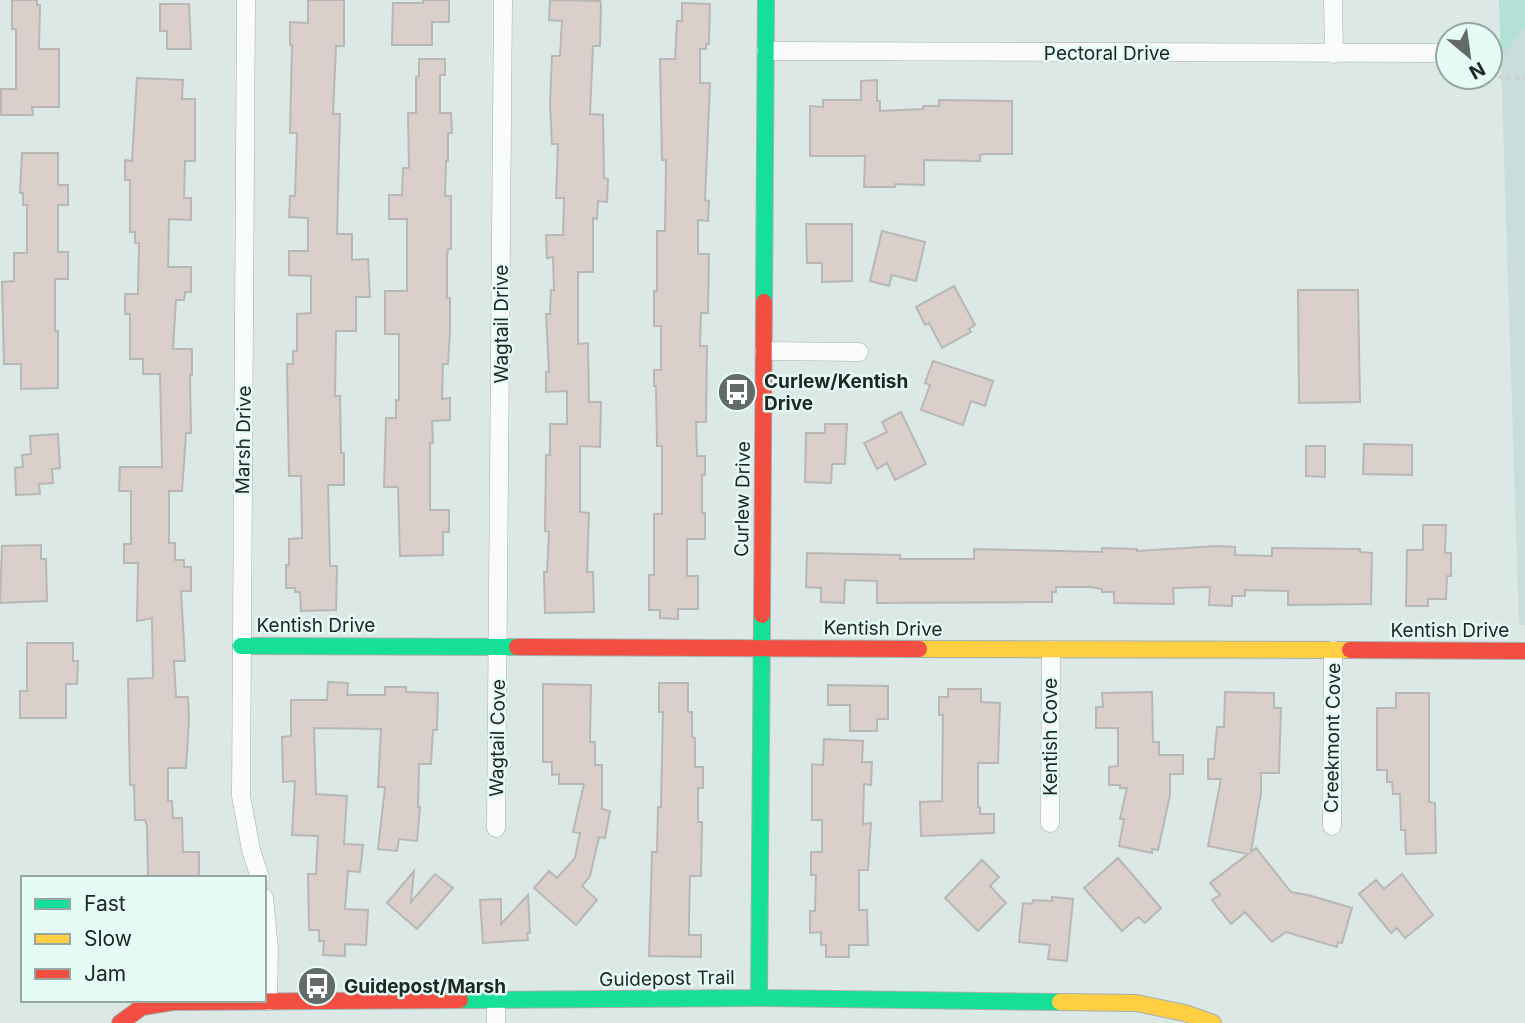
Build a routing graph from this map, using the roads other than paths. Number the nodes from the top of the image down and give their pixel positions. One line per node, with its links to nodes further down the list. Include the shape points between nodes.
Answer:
1 (246, 0): 10 (street, Marsh Drive)
2 (503, 0): 11 (street, Wagtail Drive)
3 (766, 0): 5 (street, Curlew Drive)
4 (1333, 0): 7 (street)
5 (766, 51): 7 (street, Pectoral Drive); 8 (street, Curlew Drive)
6 (1434, 53): 7 (street, Pectoral Drive)
7 (1334, 54)
8 (764, 351): 9 (street); 12 (street, Curlew Drive)
9 (859, 352)
10 (241, 646): 11 (street, Kentish Drive); 19 (street, Marsh Drive, via 241,796)
11 (499, 647): 12 (street, Kentish Drive); 18 (street, Wagtail Cove)
12 (761, 648): 13 (street, Kentish Drive); 21 (street, Curlew Drive)
13 (1051, 650): 14 (street, Kentish Drive); 16 (street, Kentish Cove)
14 (1333, 650): 15 (street, Kentish Drive); 17 (street, Creekmont Cove)
15 (1525, 651)
16 (1050, 823)
17 (1332, 826)
18 (496, 828)
19 (259, 876)
20 (266, 924): 22 (street)
21 (759, 998): 23 (street, Guidepost Trail); 27 (street, Guidepost Trail, via 1136,1003)
22 (268, 1001): 23 (street, Guidepost Trail)
23 (496, 1001): 26 (street)
24 (173, 1002): 25 (street, Guidepost Trail, via 142,1007)
25 (121, 1022)
26 (496, 1023)
27 (1213, 1023)

